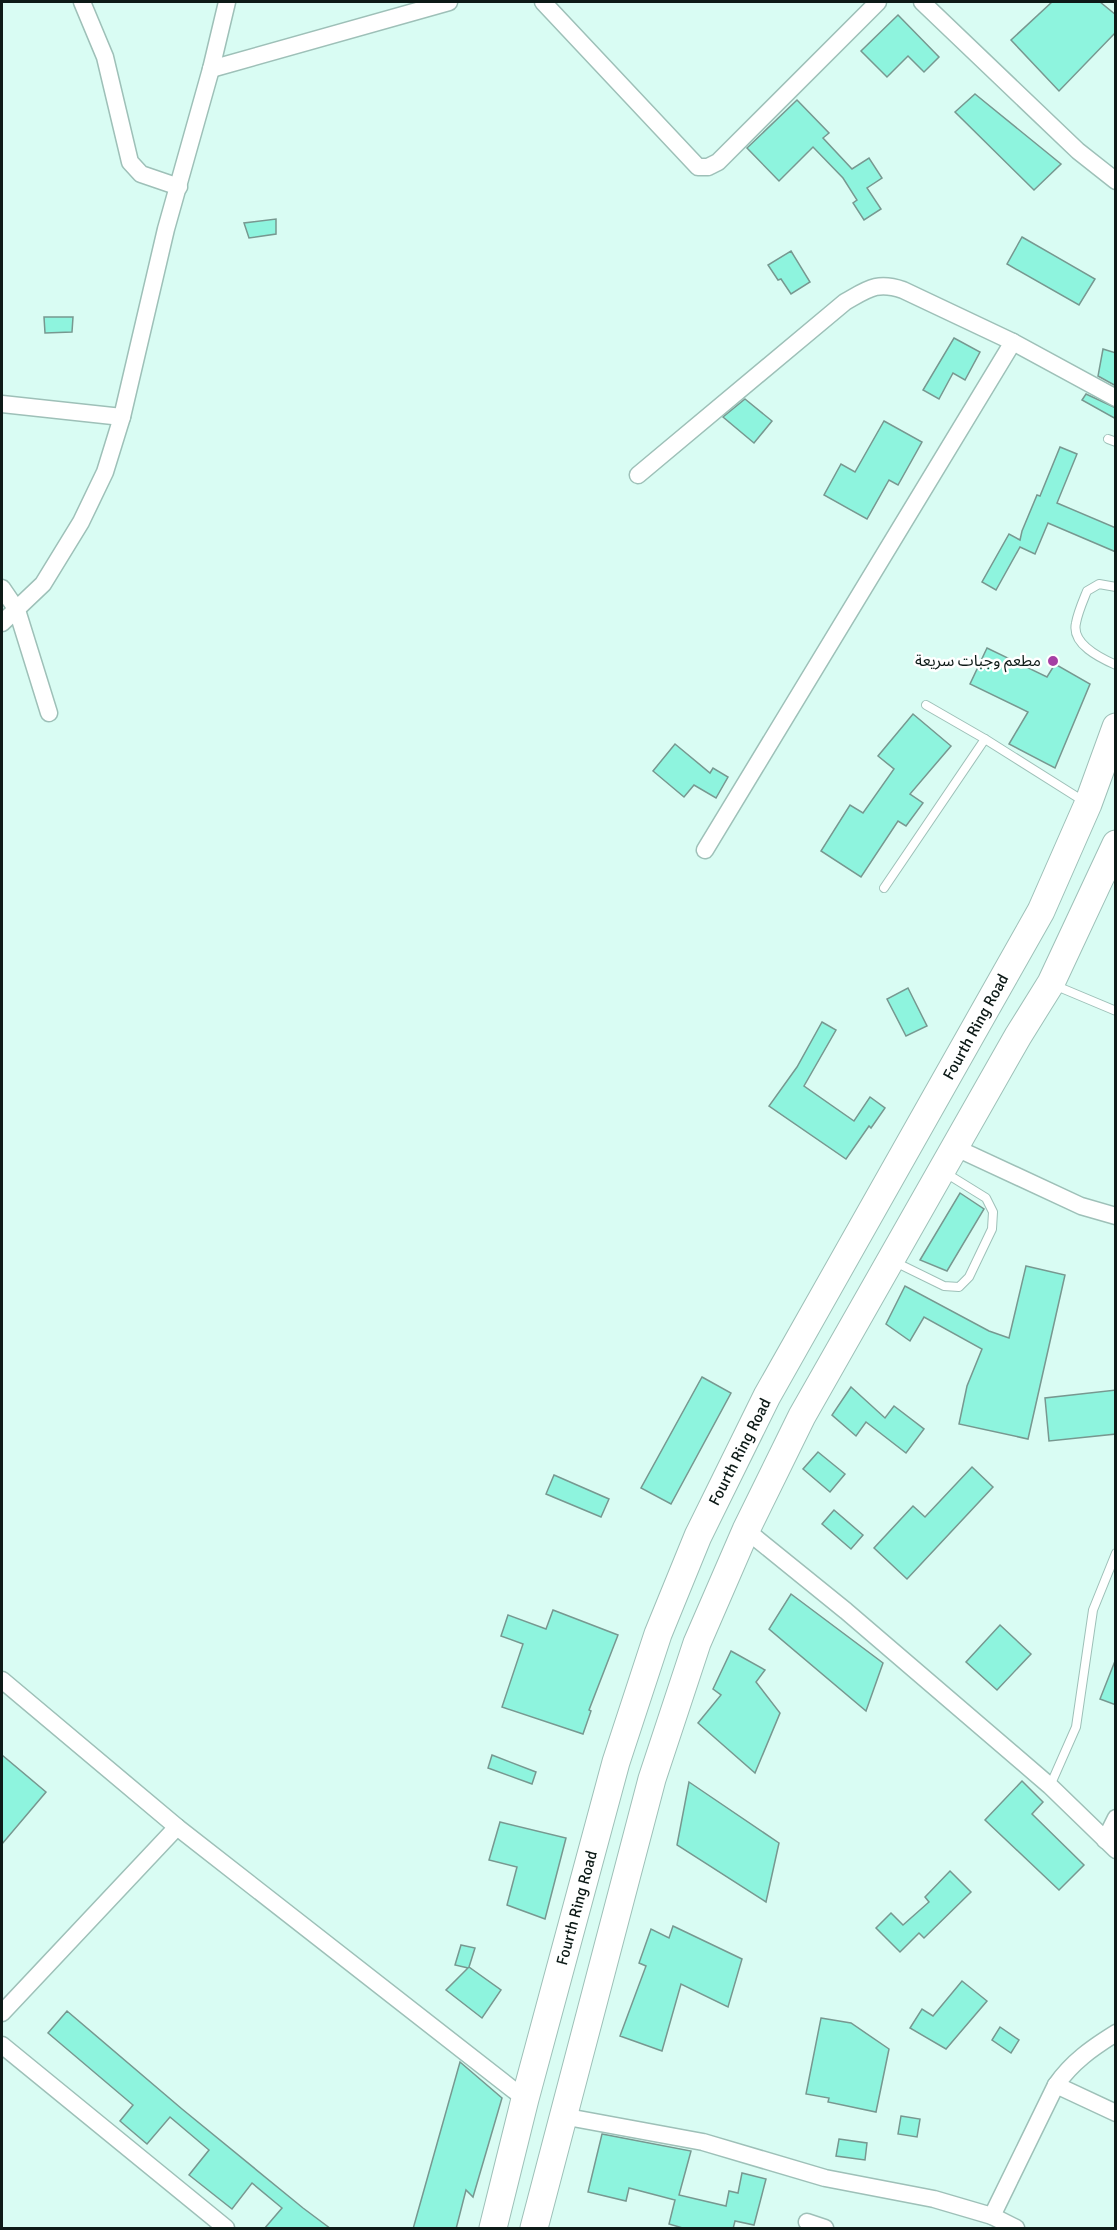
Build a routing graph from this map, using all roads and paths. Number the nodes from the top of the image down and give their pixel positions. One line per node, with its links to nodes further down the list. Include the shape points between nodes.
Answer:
1 (82, 2): 9 (street, via 105,57 130,162 141,174)
2 (227, 2): 7 (street)
3 (449, 2): 7 (street)
4 (543, 2): 5 (street, via 698,166 708,167 718,162)
5 (878, 2)
6 (922, 2): 8 (street, via 1078,151)
7 (211, 69): 9 (street)
8 (1116, 181)
9 (179, 188): 13 (street)
10 (1013, 342): 11 (street); 14 (street, via 903,290 887,284 872,287 845,302); 26 (street)
11 (1116, 398)
12 (2, 404): 13 (street)
13 (122, 417): 17 (street, via 105,472 81,522 43,584)
14 (638, 475)
15 (2, 588): 17 (street)
16 (1116, 588): 19 (lane, via 1099,584 1087,591 1075,626 1081,643)
17 (17, 610): 18 (street); 21 (street)
18 (2, 623)
19 (1116, 665)
20 (926, 705): 23 (lane)
21 (49, 713)
22 (1116, 728): 24 (main road, Fourth Ring Road)
23 (985, 739): 24 (lane); 27 (lane)
24 (1088, 804): 44 (main road, Fourth Ring Road, via 1041,911 767,1396 698,1536 658,1634 616,1762)
25 (1116, 844): 28 (main road)
26 (705, 850)
27 (884, 888)
28 (1051, 983): 29 (lane); 30 (main road)
29 (1116, 1011)
30 (948, 1159): 31 (street); 32 (main road); 32 (lane, via 986,1198 993,1212 992,1229 969,1278 959,1287 944,1286)
31 (1116, 1216)
32 (891, 1260): 33 (main road, via 802,1416)
33 (746, 1530): 36 (street); 46 (main road, via 697,1643 652,1779)
34 (1116, 1553): 36 (lane, via 1093,1611 1076,1727)
35 (2, 1680): 38 (street)
36 (1050, 1785): 39 (street)
37 (1116, 1818): 39 (street)
38 (177, 1827): 40 (street); 44 (street)
39 (1110, 1845)
40 (2, 2013)
41 (1116, 2033): 43 (street, via 1068,2067)
42 (2, 2045): 49 (street)
43 (1056, 2085): 45 (street); 47 (street)
44 (525, 2099): 50 (main road, Fourth Ring Road)
45 (1116, 2113)
46 (562, 2116): 47 (street, via 703,2142 825,2178 934,2199); 51 (main road)
47 (992, 2216): 53 (street)
48 (807, 2222): 52 (street)
49 (226, 2229)
50 (493, 2229)
51 (534, 2229)
52 (825, 2229)
53 (1016, 2229)

